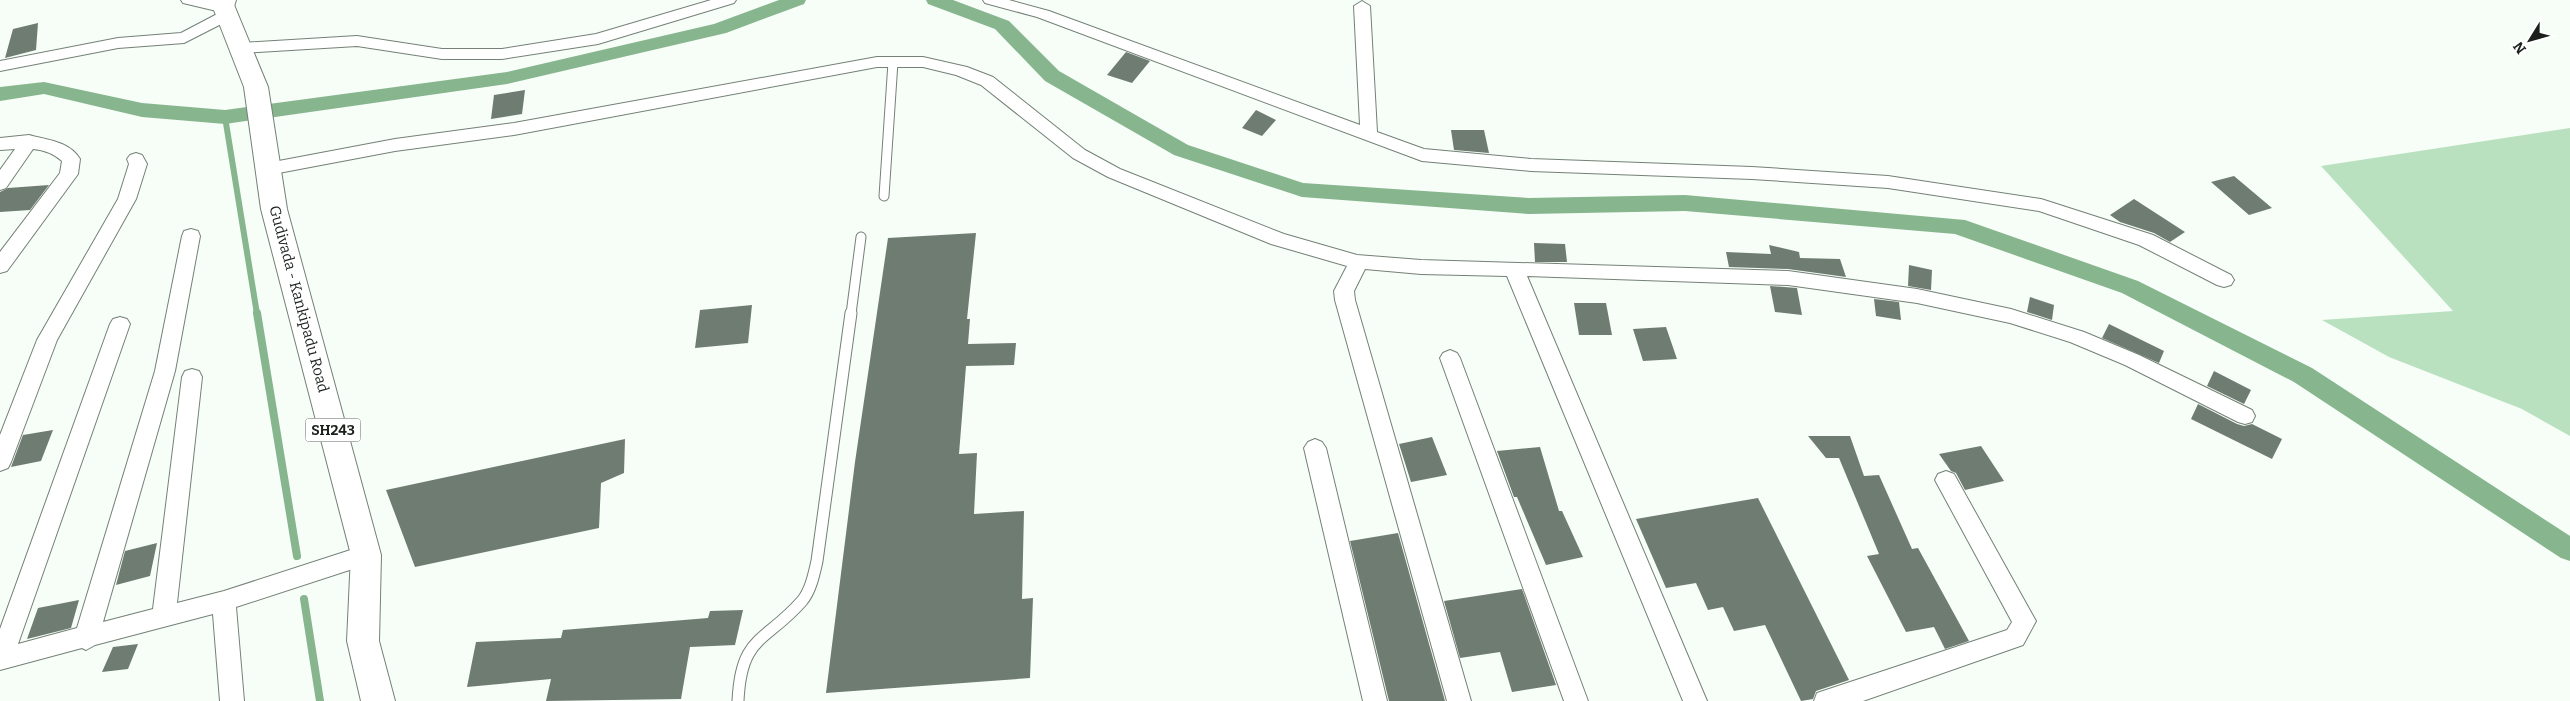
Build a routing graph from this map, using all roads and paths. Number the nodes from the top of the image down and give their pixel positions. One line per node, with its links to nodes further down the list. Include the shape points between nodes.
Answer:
1 (189, 0): 4 (street)
2 (728, 0): 7 (street, via 598,39 502,54 442,54 357,41)
3 (991, 0): 6 (street)
4 (226, 5): 7 (main road, SH243); 9 (street, via 184,38 118,43)
5 (1362, 6): 10 (street)
6 (1047, 7): 10 (street)
7 (242, 48): 14 (main road, SH243, via 256,87)
8 (893, 62): 14 (street, via 877,62 514,129); 16 (lane); 19 (street, via 923,62 987,81 1079,154 1114,173 1278,239)
9 (0, 66)
10 (1369, 136): 22 (street, via 1422,155 1531,165 1752,173 1888,182 2041,205 2146,240)
11 (28, 141): 12 (street); 15 (street); 20 (street, via 55,147 71,159 72,166)
12 (0, 144)
13 (136, 159): 28 (street, via 138,164 127,199 47,340)
14 (266, 161): 30 (main road, Gudivada - Kankipadu Road / SH243, via 274,209)
15 (0, 184)
16 (884, 196)
17 (191, 236): 33 (street, via 164,371)
18 (861, 237): 37 (lane, via 815,569 803,600 746,654 740,665)
19 (1359, 262): 21 (street, via 1421,268); 39 (street, via 1344,291 1345,300)
20 (0, 266)
21 (1514, 269): 26 (street, via 1788,278 1917,296 2011,316 2077,337 2132,360); 41 (street)
22 (2224, 280)
23 (120, 324): 34 (street)
24 (1450, 358): 40 (street)
25 (192, 376): 32 (street)
26 (2245, 416)
27 (1315, 448): 38 (street)
28 (0, 462)
29 (1946, 480): 42 (street, via 2024,621 2022,630 2015,638)
30 (366, 555): 31 (street); 36 (main road, Gudivada - Kankipadu Road / SH243, via 363,641)
31 (224, 601): 32 (street); 35 (street)
32 (164, 617): 33 (street)
33 (86, 639): 34 (street)
34 (1, 659)
35 (232, 701)
36 (378, 701)
37 (738, 701)
38 (1376, 701)
39 (1459, 701)
40 (1576, 701)
41 (1695, 701)
42 (1826, 701)

